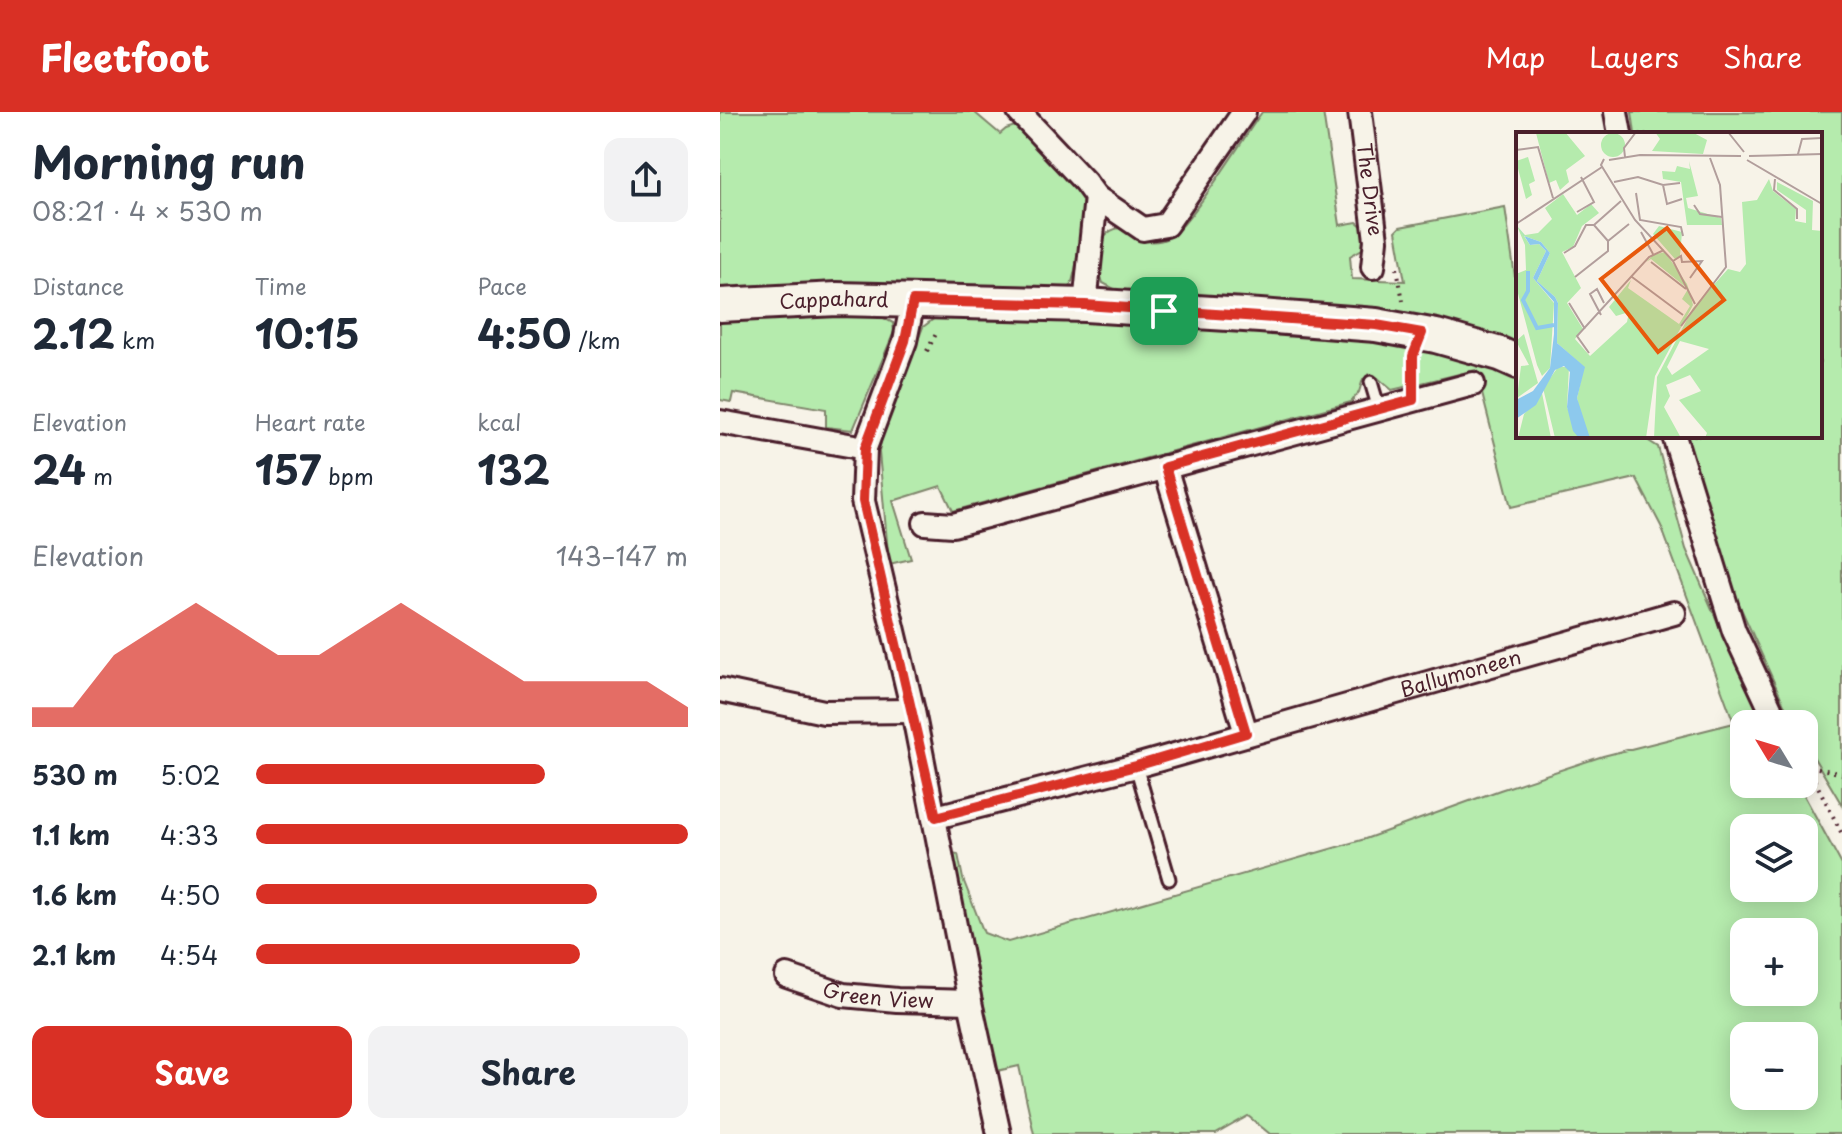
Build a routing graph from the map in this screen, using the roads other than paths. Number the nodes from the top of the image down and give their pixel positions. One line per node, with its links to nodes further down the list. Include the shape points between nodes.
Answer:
1 (1019, 112): 6 (street)
2 (1244, 112): 6 (street, via 1166,225 1143,229)
3 (1360, 112): 7 (street, The Drive, via 1376,240)
4 (1616, 112): 5 (street)
5 (1620, 132)
6 (1096, 197): 10 (street)
7 (1373, 267)
8 (913, 301): 9 (main road, Cappahard); 10 (main road, Cappahard); 17 (street)
9 (720, 305)
10 (1085, 305): 11 (main road, Cappahard, via 1376,325)
11 (1516, 361)
12 (1371, 382): 14 (lane)
13 (1473, 384): 14 (street)
14 (1379, 409): 18 (street)
15 (720, 422): 17 (street)
16 (1675, 438): 22 (street, via 1734,631)
17 (865, 448): 23 (street, via 863,501)
18 (1165, 467): 19 (street, via 953,525); 24 (street)
19 (925, 523)
20 (1674, 613): 24 (street, Ballymoneen)
21 (720, 690): 23 (street, via 824,712)
22 (1771, 710)
23 (913, 711): 26 (street)
24 (1246, 733): 25 (street, Ballymoneen)
25 (1136, 766): 26 (street, Ballymoneen); 27 (lane)
26 (936, 817): 29 (street)
27 (1169, 879)
28 (787, 976): 29 (street, Green View, via 843,995)
29 (970, 1002): 30 (street)
30 (999, 1134)

